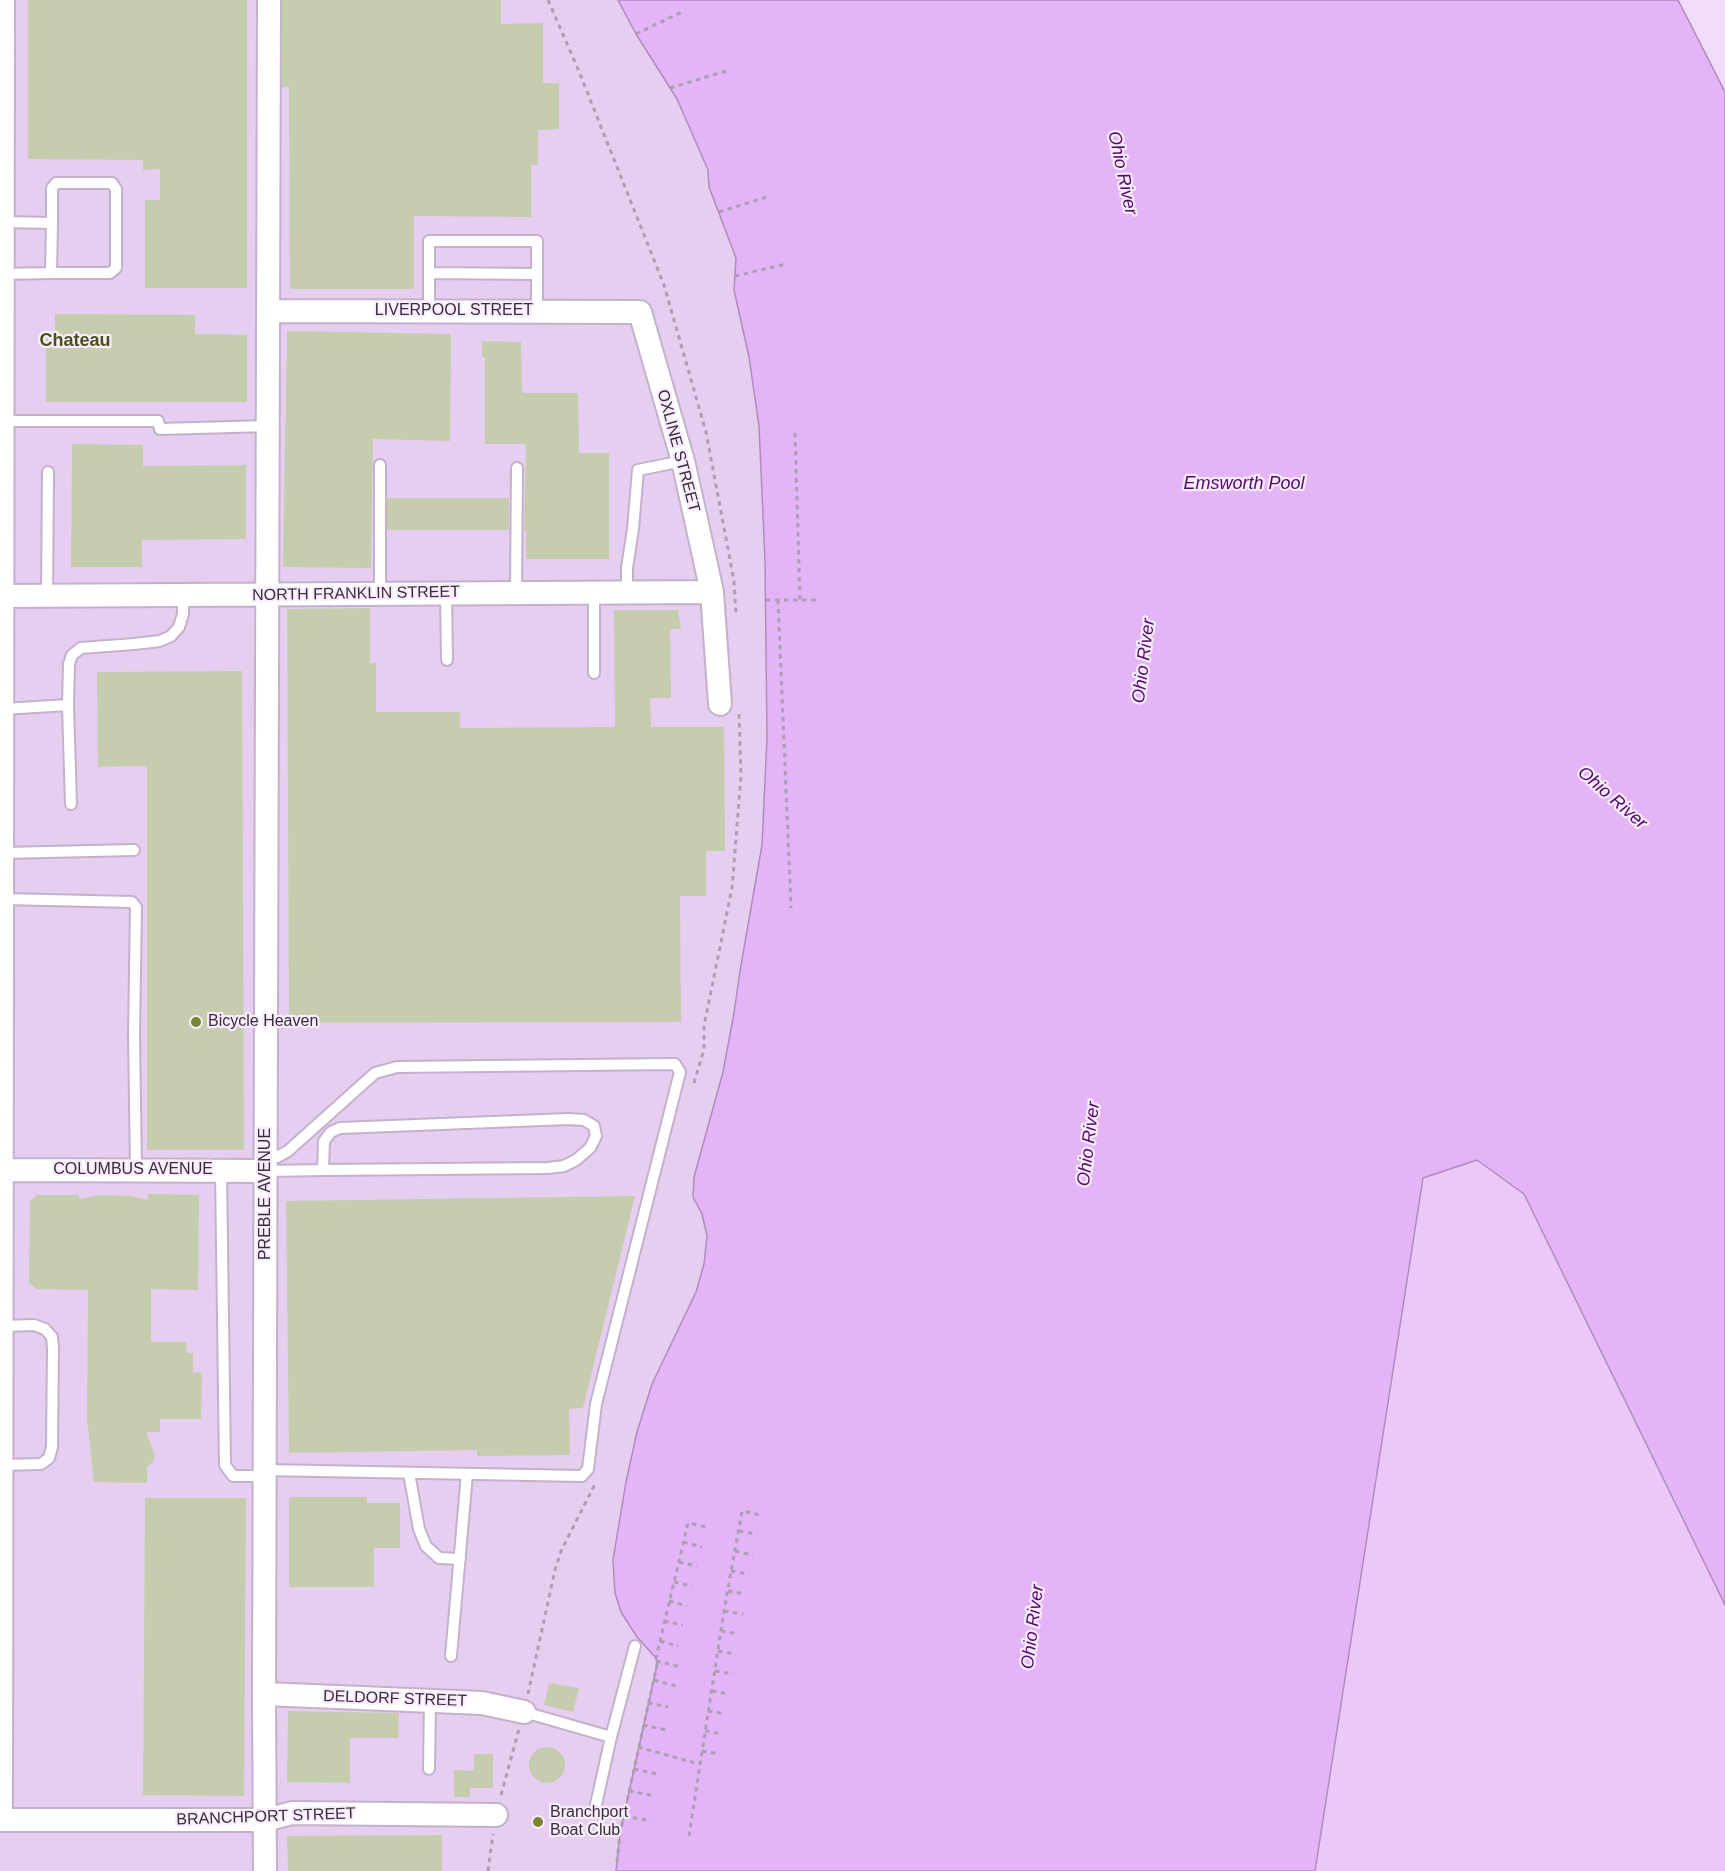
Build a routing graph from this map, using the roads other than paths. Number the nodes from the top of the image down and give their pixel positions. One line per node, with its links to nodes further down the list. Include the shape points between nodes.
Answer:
1 (3, 0): 3 (street)
2 (269, 0): 12 (street, PREBLE AVENUE)
3 (2, 77): 4 (street)
4 (2, 115): 5 (street)
5 (1, 173): 6 (street)
6 (3, 222): 7 (lane); 10 (street)
7 (52, 223): 8 (lane); 8 (lane, via 52,188 56,183 112,183 116,189 116,268 110,273)
8 (51, 273): 10 (lane)
9 (429, 273): 11 (lane); 11 (lane, via 429,241 537,241); 13 (lane)
10 (3, 274): 16 (street)
11 (537, 274): 14 (lane)
12 (268, 311): 13 (street, LIVERPOOL STREET); 17 (street, PREBLE AVENUE)
13 (429, 311): 14 (street, LIVERPOOL STREET)
14 (537, 311): 15 (street, LIVERPOOL STREET)
15 (639, 312): 18 (street, OXLINE STREET)
16 (3, 421): 17 (lane, via 158,421 160,429); 30 (street)
17 (268, 426): 29 (street, PREBLE AVENUE)
18 (682, 460): 23 (lane, via 638,470); 24 (street, OXLINE STREET)
19 (380, 465): 22 (lane)
20 (516, 468): 26 (lane)
21 (48, 472): 31 (lane)
22 (380, 592): 25 (street, NORTH FRANKLIN STREET); 29 (street, NORTH FRANKLIN STREET)
23 (627, 592): 24 (street, NORTH FRANKLIN STREET); 27 (street, NORTH FRANKLIN STREET)
24 (712, 592): 34 (street, OXLINE STREET)
25 (446, 593): 26 (street, NORTH FRANKLIN STREET); 32 (lane)
26 (516, 593): 27 (street, NORTH FRANKLIN STREET)
27 (594, 593): 33 (lane)
28 (183, 595): 29 (street, NORTH FRANKLIN STREET); 31 (street, NORTH FRANKLIN STREET); 35 (lane, via 183,614 171,636 160,641 81,648 72,655)
29 (267, 595): 43 (street, PREBLE AVENUE)
30 (1, 596): 31 (street, NORTH FRANKLIN STREET); 36 (street)
31 (47, 596)
32 (447, 660)
33 (594, 673)
34 (720, 704)
35 (68, 705): 36 (lane); 38 (lane)
36 (3, 709): 37 (street)
37 (1, 771): 40 (street)
38 (71, 804)
39 (134, 850): 40 (lane)
40 (3, 853): 41 (street)
41 (2, 894): 42 (street); 45 (lane, via 132,902 136,907)
42 (1, 989): 44 (street)
43 (266, 1165): 46 (lane); 47 (street, COLUMBUS AVENUE); 50 (street, PREBLE AVENUE); 52 (lane, via 288,1151 375,1073 397,1067 675,1064 680,1072 596,1404 588,1469 582,1476)
44 (1, 1170): 45 (street, COLUMBUS AVENUE); 48 (street)
45 (136, 1170): 47 (street, COLUMBUS AVENUE)
46 (322, 1170): 46 (lane, via 548,1168 576,1160 590,1148 596,1136 594,1126 584,1120 568,1119 340,1128 324,1141)
47 (221, 1171): 50 (lane, via 225,1465 233,1476)
48 (2, 1326): 49 (street); 49 (lane, via 34,1325 45,1329 52,1337 53,1348 49,1458 41,1464)
49 (2, 1465): 63 (street)
50 (265, 1473): 51 (lane); 56 (street, PREBLE AVENUE)
51 (409, 1473): 52 (lane); 53 (lane, via 426,1546 439,1558)
52 (467, 1474): 53 (lane)
53 (460, 1559): 55 (lane)
54 (635, 1646): 59 (lane)
55 (451, 1656)
56 (264, 1686): 57 (street, DELDORF STREET); 64 (street, PREBLE AVENUE)
57 (430, 1701): 58 (street, DELDORF STREET, via 482,1703); 60 (lane)
58 (524, 1712): 59 (lane)
59 (611, 1737): 61 (lane)
60 (429, 1768)
61 (595, 1809)
62 (496, 1815): 64 (street, BRANCHPORT STREET, via 292,1813)
63 (1, 1820): 64 (street, BRANCHPORT STREET)
64 (266, 1820): 65 (street, PREBLE AVENUE)
65 (266, 1871)

